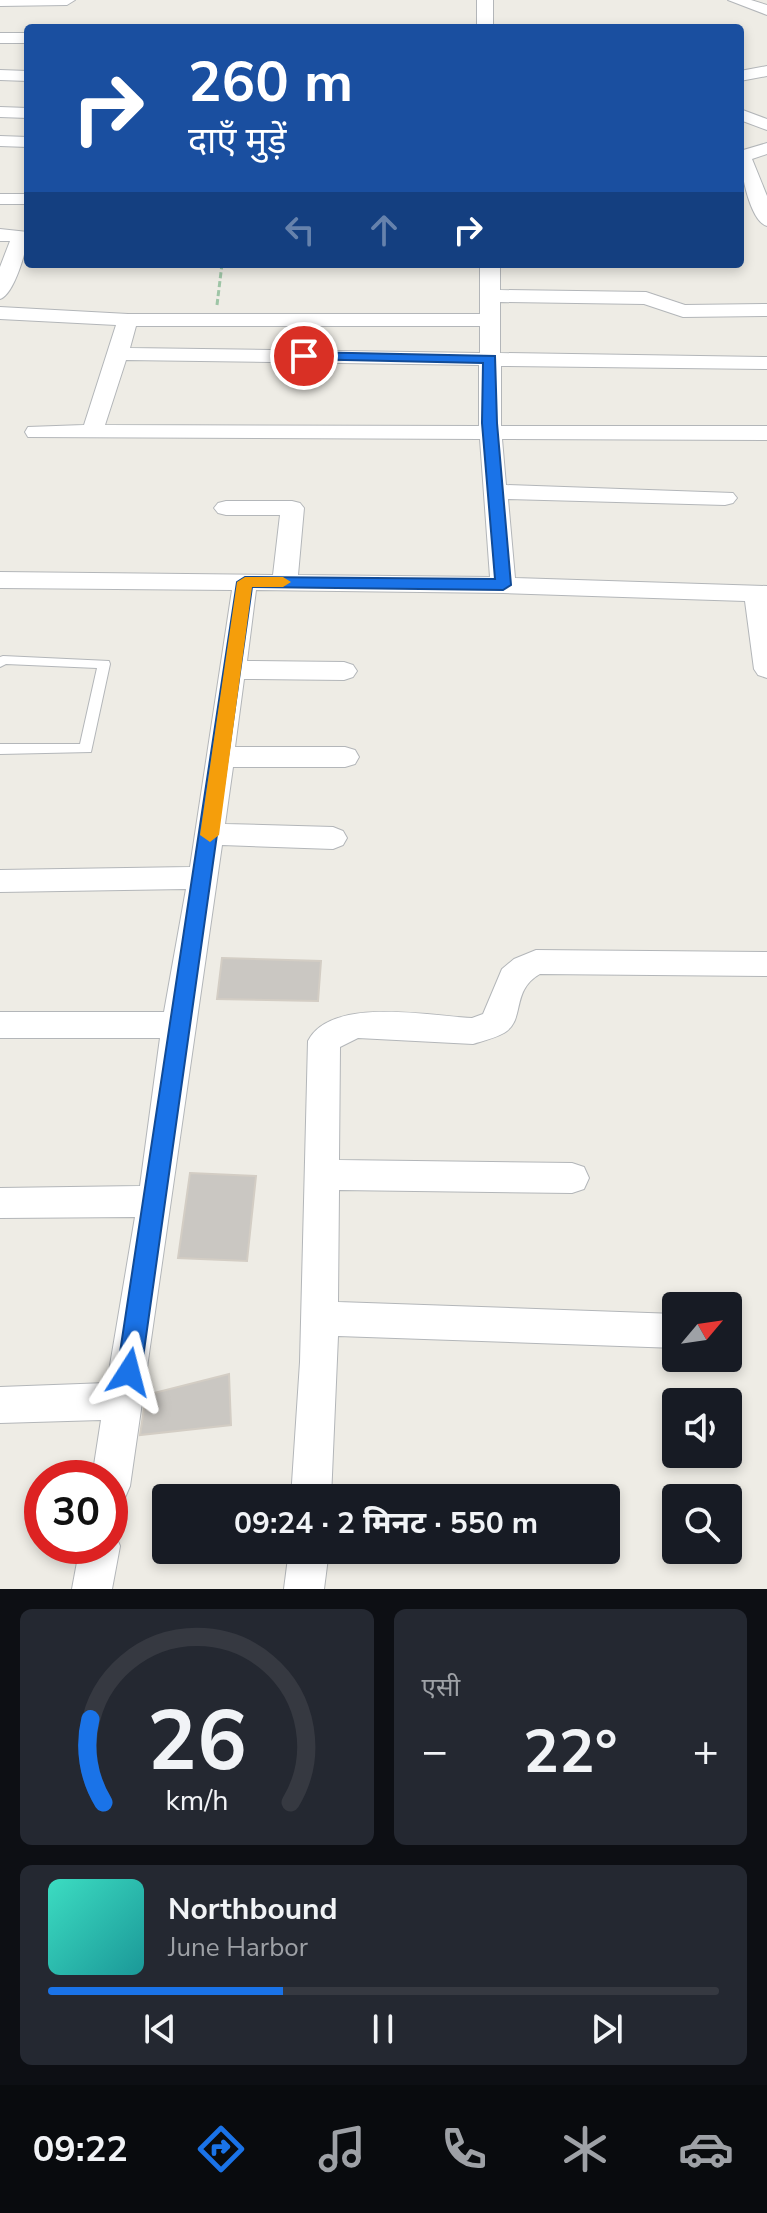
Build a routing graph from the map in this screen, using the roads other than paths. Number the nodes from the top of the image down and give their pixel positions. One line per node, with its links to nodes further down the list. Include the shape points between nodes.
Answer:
1 (67, 0): 4 (street)
2 (485, 0): 6 (street)
3 (736, 0): 5 (street)
4 (0, 1)
5 (767, 10)
6 (485, 24)
7 (0, 38): 8 (street)
8 (24, 38)
9 (767, 71): 11 (street)
10 (0, 75): 12 (street)
11 (744, 75)
12 (24, 76)
13 (0, 112): 14 (street)
14 (24, 113)
15 (744, 116): 16 (street)
16 (767, 125)
17 (0, 141): 18 (street)
18 (24, 142)
19 (767, 148): 20 (street)
20 (744, 156)
21 (744, 164): 24 (street)
22 (0, 199): 23 (street)
23 (24, 199)
24 (767, 220)
25 (0, 235): 27 (street, via 21,236)
26 (490, 268): 28 (street)
27 (0, 293)
28 (490, 296): 29 (street, via 646,298 683,311); 32 (street)
29 (767, 310)
30 (0, 313): 31 (street)
31 (128, 320): 32 (street); 33 (street)
32 (490, 320): 34 (street)
33 (118, 354): 34 (street); 36 (street)
34 (490, 359): 35 (street); 39 (street)
35 (767, 363)
36 (93, 430): 37 (street); 39 (street)
37 (36, 432)
38 (767, 433): 39 (street)
39 (491, 434): 40 (street)
40 (496, 492): 41 (street); 46 (street)
41 (725, 498)
42 (226, 508): 45 (street, via 292,508)
43 (0, 580): 44 (street)
44 (245, 582): 45 (street); 50 (street)
45 (285, 582): 46 (street)
46 (503, 585): 47 (street)
47 (761, 593): 49 (street)
48 (0, 663): 52 (lane, via 104,664 86,749)
49 (767, 669)
50 (232, 670): 51 (street); 53 (street)
51 (344, 671)
52 (0, 749)
53 (221, 757): 54 (street); 55 (street)
54 (345, 757)
55 (210, 834): 56 (street); 57 (street)
56 (333, 838)
57 (203, 878): 58 (street); 61 (street)
58 (0, 881)
59 (767, 964): 62 (street, via 536,962 514,973 504,991 500,1017 485,1028 342,1028 324,1041 323,1048)
60 (0, 1025): 61 (street)
61 (178, 1025): 64 (street)
62 (323, 1175): 63 (street); 66 (street)
63 (572, 1178)
64 (155, 1201): 65 (street); 68 (street)
65 (0, 1203)
66 (319, 1318): 67 (street); 71 (street)
67 (662, 1330)
68 (125, 1401): 69 (street); 70 (street)
69 (0, 1405)
70 (115, 1460)
71 (312, 1484)
72 (97, 1564): 74 (street)
73 (307, 1564): 75 (street)
74 (92, 1589)
75 (304, 1589)

